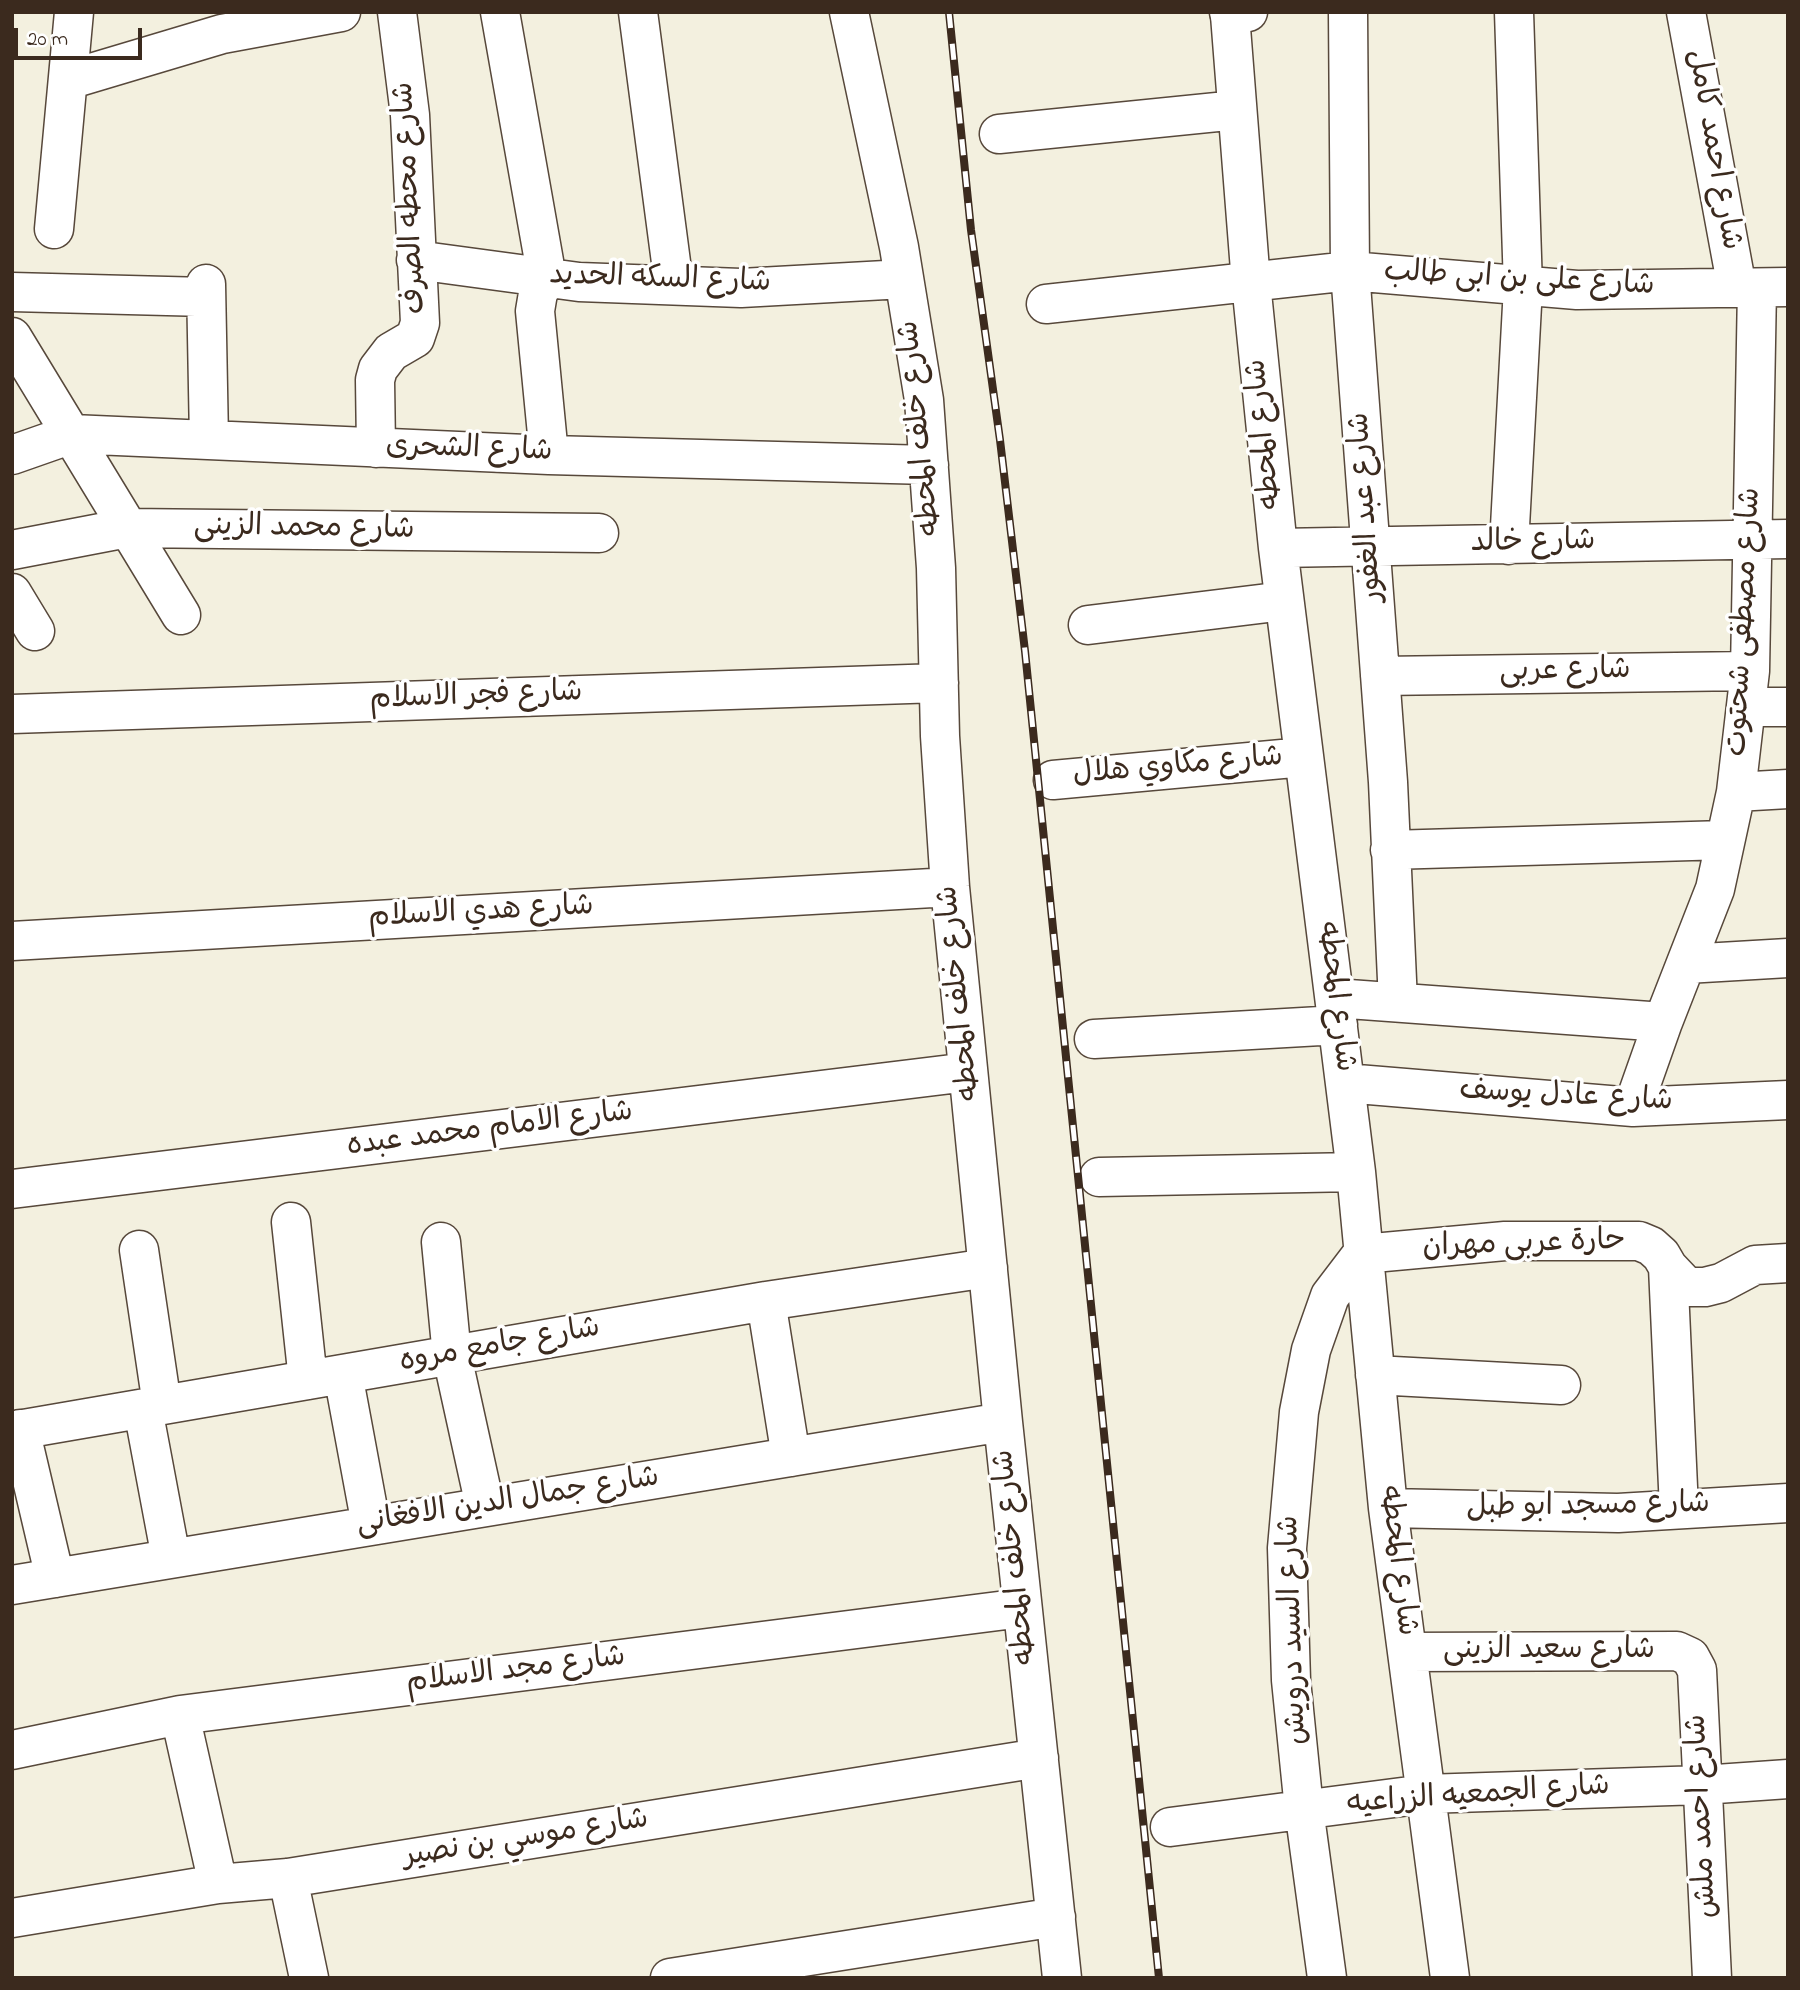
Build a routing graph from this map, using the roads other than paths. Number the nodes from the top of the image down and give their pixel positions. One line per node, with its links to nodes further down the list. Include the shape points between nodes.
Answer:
1 (74, 12): 11 (street)
2 (341, 12): 11 (street, via 222,34)
3 (397, 12): 15 (street, شارع محطه الصرف, via 410,115)
4 (500, 12): 17 (street)
5 (638, 12): 20 (street)
6 (849, 12): 18 (street, شارع خلف المحطه)
7 (1348, 12): 16 (street, شارع عبد الغفور)
8 (1514, 12): 21 (street)
9 (1686, 12): 22 (street, شارع احمد كامل)
10 (1236, 13): 12 (street, شارع المحطه)
11 (68, 80): 14 (street)
12 (1237, 110): 13 (street); 19 (street, شارع المحطه)
13 (999, 134)
14 (54, 229)
15 (416, 260): 17 (street, شارع السكه الحديد); 28 (street, شارع محطه الصرف, via 420,323 415,338 391,352 377,369)
16 (1350, 271): 19 (street, شارع على بن ابى طالب); 21 (street, شارع على بن ابى طالب); 36 (street, شارع عبد الغفور)
17 (547, 278): 20 (street, شارع السكه الحديد); 29 (street, via 535,311)
18 (904, 279): 20 (street, شارع السكه الحديد, via 741,288); 31 (street, شارع خلف المحطه)
19 (1251, 283): 24 (street, شارع على بن ابى طالب); 37 (street, شارع المحطه)
20 (674, 285)
21 (1523, 287): 22 (street, شارع على بن ابى طالب); 35 (street)
22 (1761, 288): 34 (street, شارع مصطفى شحتوت)
23 (12, 292): 27 (street, via 206,291)
24 (1045, 304)
25 (12, 337): 26 (street)
26 (72, 434): 27 (street, شارع الشحرى); 30 (street, شارع الشحرى); 32 (street)
27 (209, 440): 28 (street, شارع الشحرى)
28 (376, 447): 29 (street, شارع الشحرى)
29 (549, 454): 31 (street, شارع الشحرى)
30 (12, 455)
31 (929, 465): 45 (street, شارع خلف المحطه)
32 (127, 528): 33 (street, شارع محمد الزينى); 38 (street, شارع محمد الزينى); 41 (street)
33 (598, 533)
34 (1770, 540): 35 (street, شارع خالد); 46 (street, شارع مصطفى شحتوت)
35 (1509, 545): 36 (street, شارع خالد)
36 (1371, 547): 37 (street, شارع خالد); 44 (street, شارع عبد الغفور)
37 (1278, 548): 40 (street, شارع المحطه)
38 (12, 550)
39 (12, 593): 43 (street)
40 (1284, 601): 42 (street); 49 (street, شارع المحطه)
41 (181, 615)
42 (1088, 625)
43 (35, 631)
44 (1380, 676): 46 (street, شارع عربى); 54 (street, شارع عبد الغفور)
45 (939, 683): 48 (street, شارع فجر الاسلام); 55 (street, شارع خلف المحطه)
46 (1748, 689): 47 (street, شارع عربى); 52 (street, شارع مصطفى شحتوت)
47 (1788, 707)
48 (12, 714)
49 (1304, 757): 50 (street, شارع مكاوي هلال); 60 (street, شارع المحطه)
50 (1053, 780)
51 (1788, 789): 52 (street)
52 (1736, 792): 53 (street, شارع مصطفى شحتوت)
53 (1726, 840): 54 (street); 58 (street, شارع مصطفى شحتوت, via 1715,890)
54 (1390, 849): 59 (street, شارع عبد الغفور)
55 (950, 887): 56 (street, شارع هدي الاسلام); 63 (street, شارع خلف المحطه)
56 (12, 941)
57 (1788, 958): 58 (street)
58 (1686, 964): 61 (street, شارع مصطفى شحتوت)
59 (1398, 1002): 60 (street); 61 (street)
60 (1336, 1012): 62 (street); 64 (street, شارع المحطه)
61 (1663, 1022): 66 (street, شارع مصطفى شحتوت)
62 (1094, 1039)
63 (968, 1072): 69 (street, شارع الامام محمد عبده); 76 (street, شارع خلف المحطه)
64 (1345, 1083): 66 (street, شارع عادل يوسف); 67 (street, شارع المحطه)
65 (1788, 1100): 66 (street, شارع عادل يوسف)
66 (1633, 1107)
67 (1356, 1172): 68 (street); 73 (street, شارع المحطه)
68 (1099, 1177)
69 (12, 1189)
70 (291, 1222): 80 (street)
71 (441, 1242): 78 (street)
72 (139, 1250): 82 (street)
73 (1362, 1254): 75 (street, حارة عربى مهران, via 1505,1241 1639,1241 1651,1246); 79 (street, شارع المحطه); 103 (street, شارع السيد درويش, via 1330,1296 1311,1350 1299,1412 1286,1548 1291,1680)
74 (1788, 1263): 75 (street, حارة عربى مهران, via 1755,1265 1704,1287 1688,1287)
75 (1668, 1266): 89 (street)
76 (988, 1268): 77 (street, شارع جامع مروه); 83 (street, شارع خلف المحطه)
77 (766, 1301): 78 (street, شارع جامع مروه); 85 (street)
78 (452, 1356): 80 (street, شارع جامع مروه); 87 (street)
79 (1375, 1375): 81 (street); 88 (street, شارع المحطه)
80 (326, 1377): 82 (street, شارع جامع مروه); 90 (street)
81 (1561, 1385)
82 (153, 1407): 84 (street, شارع جامع مروه); 91 (street)
83 (1003, 1422): 85 (street, شارع جمال الدين الافغانى); 94 (street, شارع خلف المحطه)
84 (16, 1430): 92 (street)
85 (791, 1457): 87 (street, شارع جمال الدين الافغانى)
86 (1788, 1503): 89 (street, شارع مسجد ابو طبل)
87 (485, 1506): 90 (street, شارع جمال الدين الافغانى)
88 (1388, 1508): 89 (street, شارع مسجد ابو طبل, via 1618,1513); 95 (street, شارع المحطه)
89 (1679, 1509)
90 (371, 1525): 91 (street, شارع جمال الدين الافغانى)
91 (171, 1558): 92 (street, شارع جمال الدين الافغانى)
92 (55, 1578): 93 (street, شارع جمال الدين الافغانى)
93 (12, 1585)
94 (1022, 1608): 97 (street, شارع مجد الاسلام); 99 (street, شارع خلف المحطه)
95 (1407, 1652): 96 (street, شارع سعيد الزينى, via 1677,1651); 102 (street, شارع المحطه)
96 (1690, 1657): 101 (street, شارع احمد ملش, via 1697,1670)
97 (180, 1715): 98 (street, شارع مجد الاسلام); 106 (street)
98 (12, 1750)
99 (1039, 1758): 105 (street, شارع موسي بن نصير); 107 (street, شارع خلف المحطه)
100 (1788, 1779): 101 (street, شارع الجمعيه الزراعيه)
101 (1702, 1785): 102 (street, شارع الجمعيه الزراعيه); 114 (street, شارع احمد ملش)
102 (1425, 1794): 103 (street, شارع الجمعيه الزراعيه); 113 (street, شارع المحطه)
103 (1304, 1809): 104 (street, شارع الجمعيه الزراعيه); 112 (street, شارع السيد درويش)
104 (1170, 1827)
105 (288, 1878): 106 (street, شارع موسي بن نصير); 109 (street)
106 (218, 1884): 108 (street, شارع موسي بن نصير)
107 (1056, 1917): 110 (street); 111 (street, شارع خلف المحطه)
108 (12, 1918)
109 (309, 1978)
110 (670, 1978)
111 (1062, 1978)
112 (1327, 1978)
113 (1450, 1978)
114 (1712, 1978)

